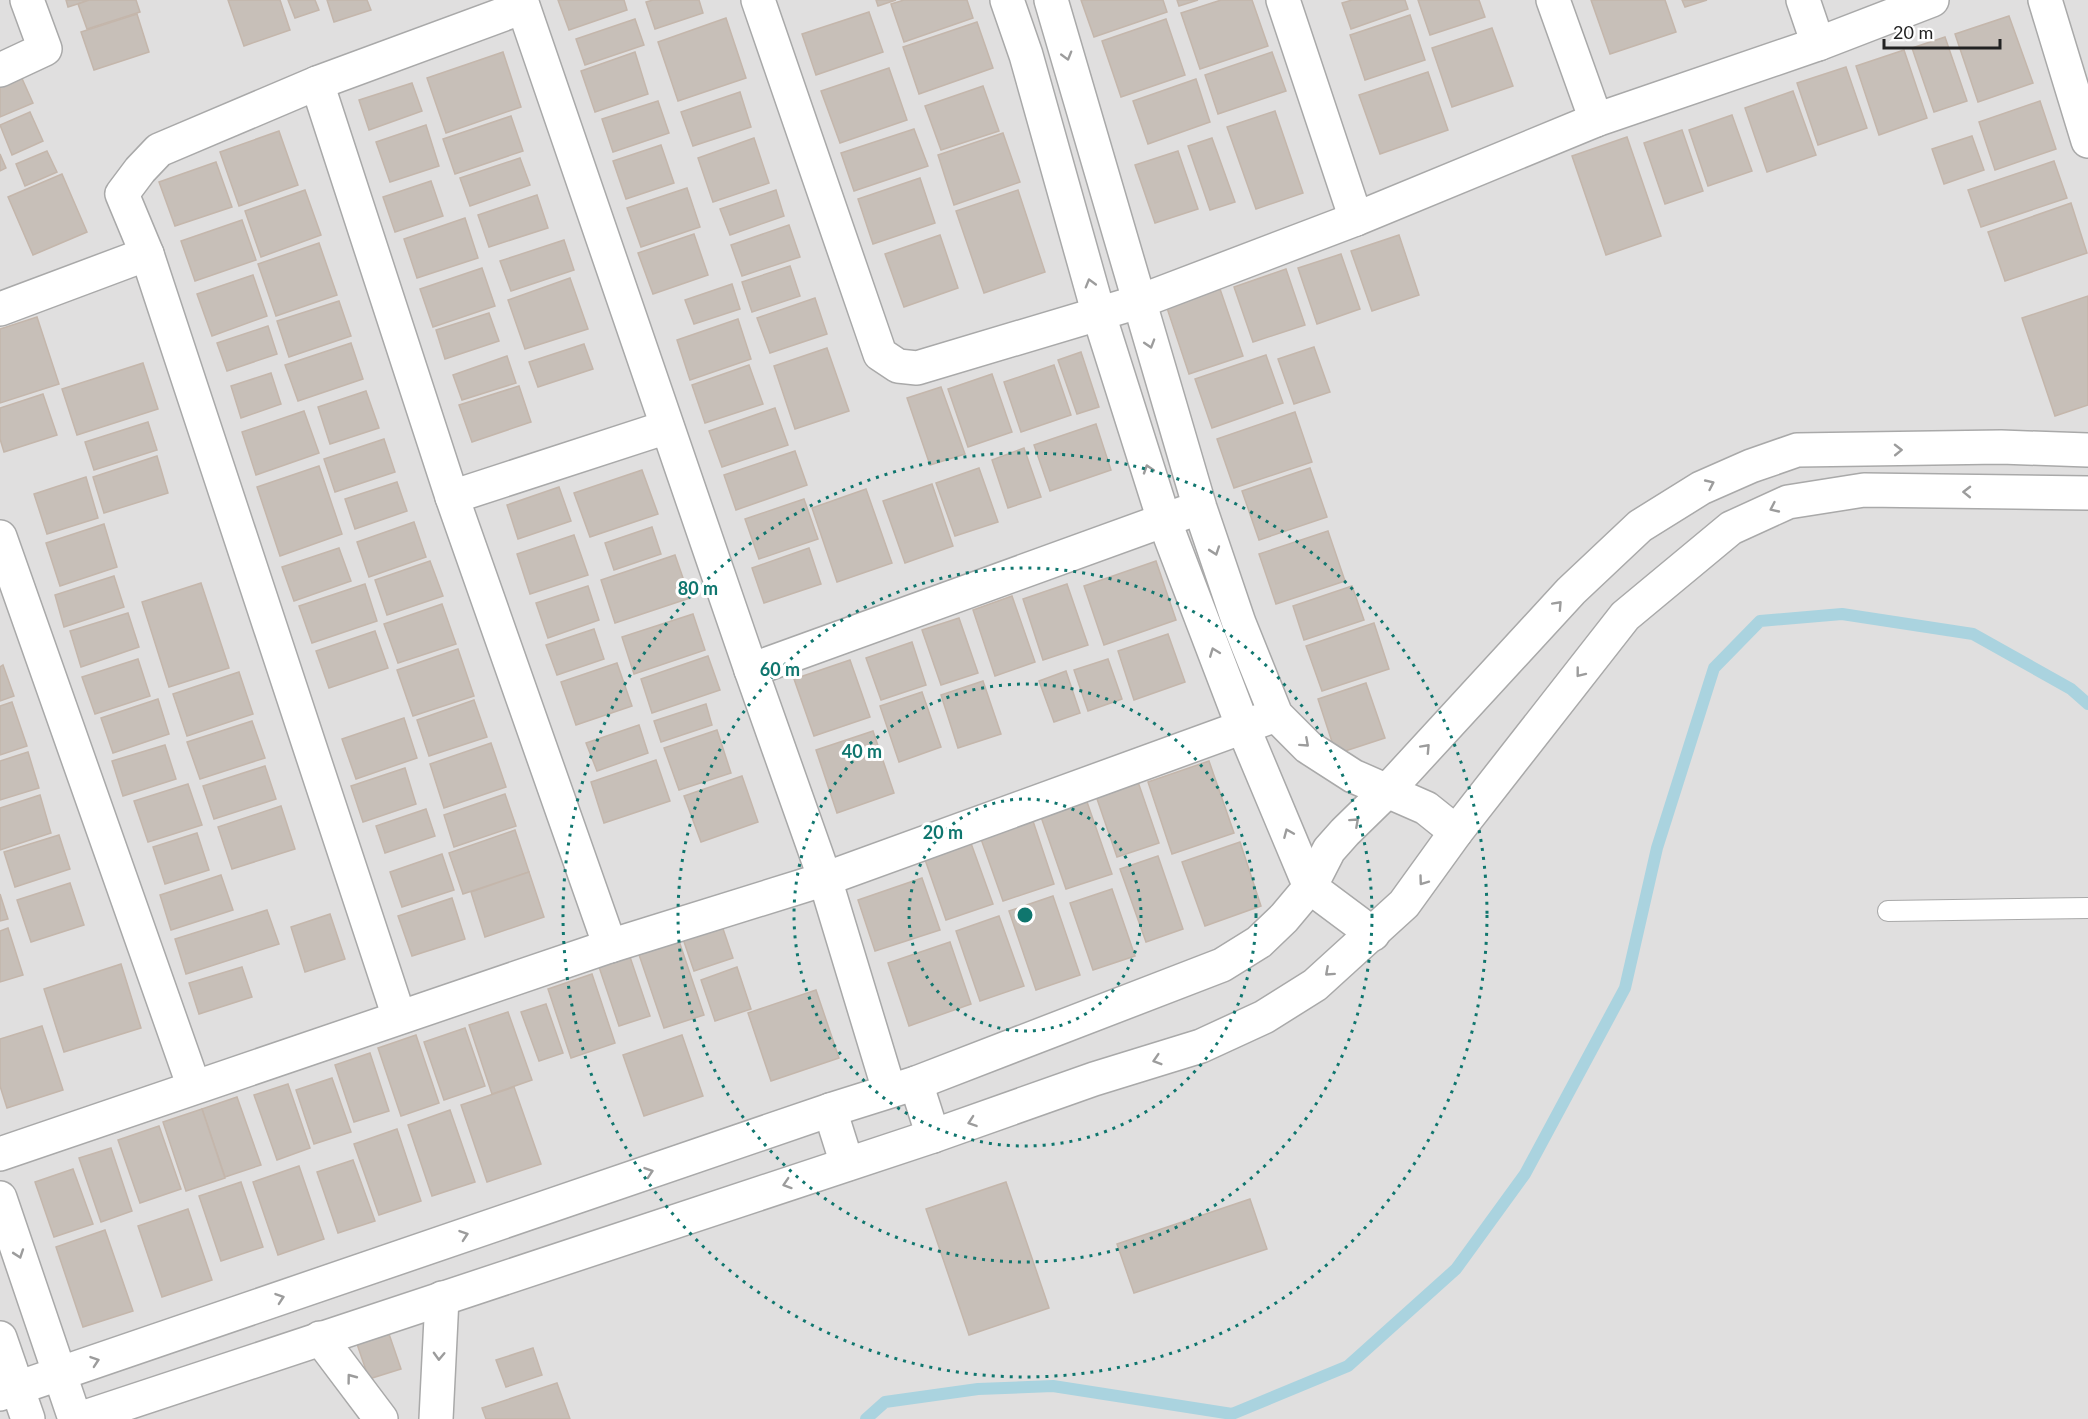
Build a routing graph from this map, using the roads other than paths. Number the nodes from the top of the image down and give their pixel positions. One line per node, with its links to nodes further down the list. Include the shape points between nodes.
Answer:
1 (27, 0): 12 (street, via 45,49)
2 (758, 0): 20 (street, via 880,354 898,366 917,368)
3 (1007, 0): 20 (street, one-way to 3)
4 (1051, 0): 18 (street, one-way to 18)
5 (1283, 0): 16 (street)
6 (1553, 0): 14 (street)
7 (1803, 0): 11 (street)
8 (1932, 0): 11 (street)
9 (2045, 0): 15 (street)
10 (522, 3): 13 (street); 21 (street)
11 (1818, 44): 14 (street)
12 (0, 70)
13 (317, 83): 17 (street, via 159,150 122,194); 26 (street)
14 (1596, 120): 16 (street)
15 (2088, 141)
16 (1356, 219): 18 (street)
17 (147, 254): 19 (street); 41 (street)
18 (1138, 303): 20 (street); 27 (street, one-way to 27)
19 (0, 309)
20 (1099, 315): 28 (street, one-way to 20)
21 (667, 427): 26 (street); 30 (street)
22 (2001, 447): 23 (street); 24 (street); 33 (street, one-way to 22, via 1571,591 1640,526 1701,488 1797,450)
23 (2088, 450)
24 (2001, 492): 25 (street); 34 (street, one-way to 34, via 1864,490 1788,502 1731,528 1625,616)
25 (2088, 494)
26 (452, 497): 40 (street)
27 (1200, 508): 28 (street); 31 (street, one-way to 31)
28 (1164, 520): 30 (street); 32 (street, one-way to 28)
29 (0, 537): 42 (street)
30 (751, 670): 35 (street)
31 (1276, 716): 32 (street); 33 (street, one-way to 33, via 1308,747 1353,776)
32 (1243, 727): 35 (street); 36 (street, one-way to 32)
33 (1387, 791): 34 (street, via 1426,808); 36 (street, one-way to 33, via 1329,850)
34 (1456, 832): 39 (street, one-way to 39, via 1421,884)
35 (825, 879): 40 (street); 43 (street)
36 (1310, 887): 39 (street); 43 (street, via 1259,942 1222,965)
37 (2088, 908): 38 (lane)
38 (1888, 911)
39 (1373, 933): 45 (street, one-way to 45, via 1315,985 1264,1017 1201,1046)
40 (610, 946): 41 (street)
41 (399, 1017): 42 (street)
42 (194, 1087): 46 (street)
43 (902, 1087): 44 (street); 45 (street)
44 (830, 1110): 47 (street); 52 (street, one-way to 44)
45 (933, 1136): 47 (street)
46 (0, 1154)
47 (847, 1164): 49 (street, one-way to 49)
48 (0, 1198): 52 (street, one-way to 52)
49 (442, 1298): 51 (street); 57 (street, one-way to 57)
50 (0, 1338): 53 (street)
51 (320, 1338): 55 (street); 56 (street, one-way to 51)
52 (61, 1373): 53 (street); 55 (street)
53 (9, 1391): 54 (street)
54 (28, 1419)
55 (77, 1419)
56 (381, 1419)
57 (436, 1419)

